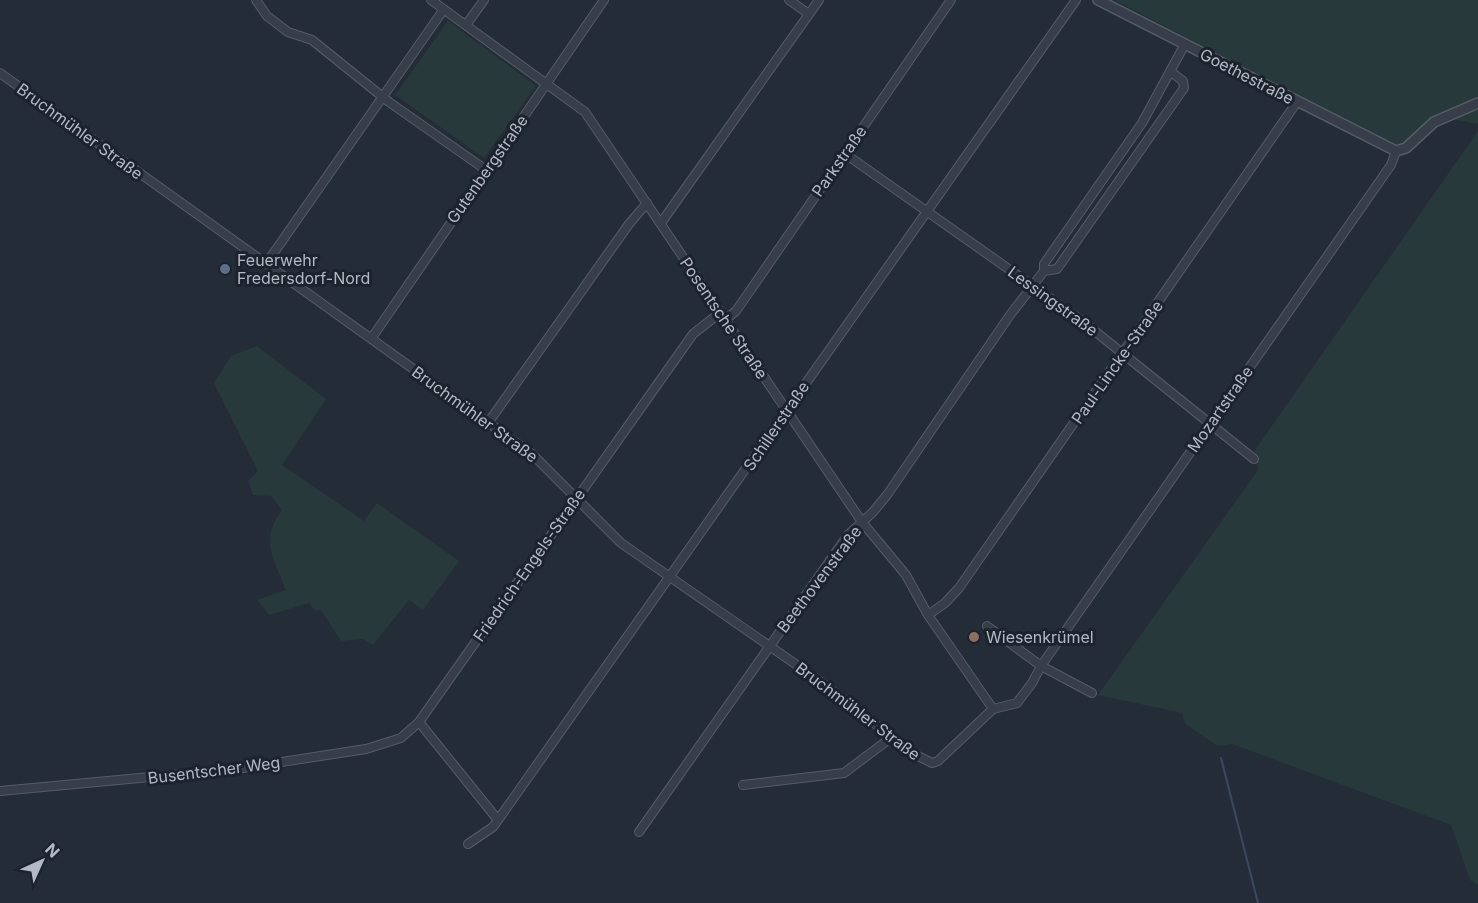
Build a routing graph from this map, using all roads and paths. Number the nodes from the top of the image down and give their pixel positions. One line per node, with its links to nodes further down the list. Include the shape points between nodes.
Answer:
1 (256, 0): 17 (street, via 267,16 293,34 312,40)
2 (431, 0): 10 (street, Posentsche Straße)
3 (484, 0): 12 (street)
4 (604, 0): 16 (street, Gutenbergstraße)
5 (789, 0): 11 (street)
6 (819, 0): 11 (street)
7 (951, 0): 21 (street, Parkstraße)
8 (1076, 0): 24 (street, Schillerstraße)
9 (1098, 0): 13 (street, Goethestraße)
10 (444, 9): 12 (street, Posentsche Straße); 17 (street)
11 (809, 14): 25 (street)
12 (466, 25): 16 (street, Posentsche Straße)
13 (1185, 44): 14 (street, Beethovenstraße); 18 (street, Goethestraße)
14 (1171, 72): 27 (street, Beethovenstraße, via 1142,123 1044,264); 27 (street, Beethovenstraße, via 1183,81 1184,88 1057,269)
15 (0, 73): 26 (street, Bruchmühler Straße)
16 (547, 83): 22 (street, Gutenbergstraße); 23 (street, Posentsche Straße, via 585,112)
17 (384, 97): 22 (street); 26 (street)
18 (1297, 102): 20 (street, Goethestraße); 31 (street, Paul-Lincke-Straße)
19 (1478, 103): 20 (street, via 1434,123 1406,148)
20 (1396, 151): 34 (street, Mozartstraße, via 1391,165)
21 (844, 153): 24 (street, Lessingstraße); 29 (street, Parkstraße, via 735,311)
22 (486, 170): 30 (street, Gutenbergstraße)
23 (647, 203): 25 (street, Posentsche Straße); 33 (street)
24 (928, 211): 28 (street, Lessingstraße); 32 (street, Schillerstraße)
25 (661, 224): 29 (street, Posentsche Straße)
26 (266, 264): 30 (street, Bruchmühler Straße)
27 (1044, 270): 28 (street, Beethovenstraße)
28 (1033, 285): 31 (street, Lessingstraße); 37 (street, Beethovenstraße, via 886,495)
29 (723, 316): 32 (street, Posentsche Straße); 36 (street, Friedrich-Engels-Straße, via 693,334)
30 (371, 339): 33 (street, Bruchmühler Straße)
31 (1123, 354): 34 (street, Lessingstraße); 39 (street, Paul-Lincke-Straße, via 959,588)
32 (786, 410): 37 (street, Posentsche Straße); 38 (street, Schillerstraße)
33 (488, 423): 36 (street, Bruchmühler Straße, via 540,461)
34 (1209, 424): 35 (street, Lessingstraße); 42 (street, Mozartstraße)
35 (1254, 459)
36 (576, 499): 38 (street, Bruchmühler Straße, via 621,543); 45 (street, Friedrich-Engels-Straße)
37 (862, 522): 39 (street, Posentsche Straße, via 906,575); 41 (street, Beethovenstraße, via 848,535)
38 (670, 578): 41 (street, Bruchmühler Straße); 49 (street, Schillerstraße)
39 (928, 615): 44 (street, Posentsche Straße)
40 (987, 626): 42 (street)
41 (769, 647): 46 (street, Bruchmühler Straße); 50 (street, Beethovenstraße)
42 (1041, 666): 43 (street); 44 (street, Bruchmühler Straße, via 1017,703)
43 (1092, 693)
44 (993, 709): 46 (street, Bruchmühler Straße, via 932,763)
45 (419, 722): 48 (street, Busentscher Weg, via 401,738 366,749 236,768); 49 (street)
46 (892, 737): 47 (street, via 844,773)
47 (743, 785)
48 (0, 791)
49 (498, 820): 51 (street, Schillerstraße)
50 (639, 832)
51 (468, 844)

